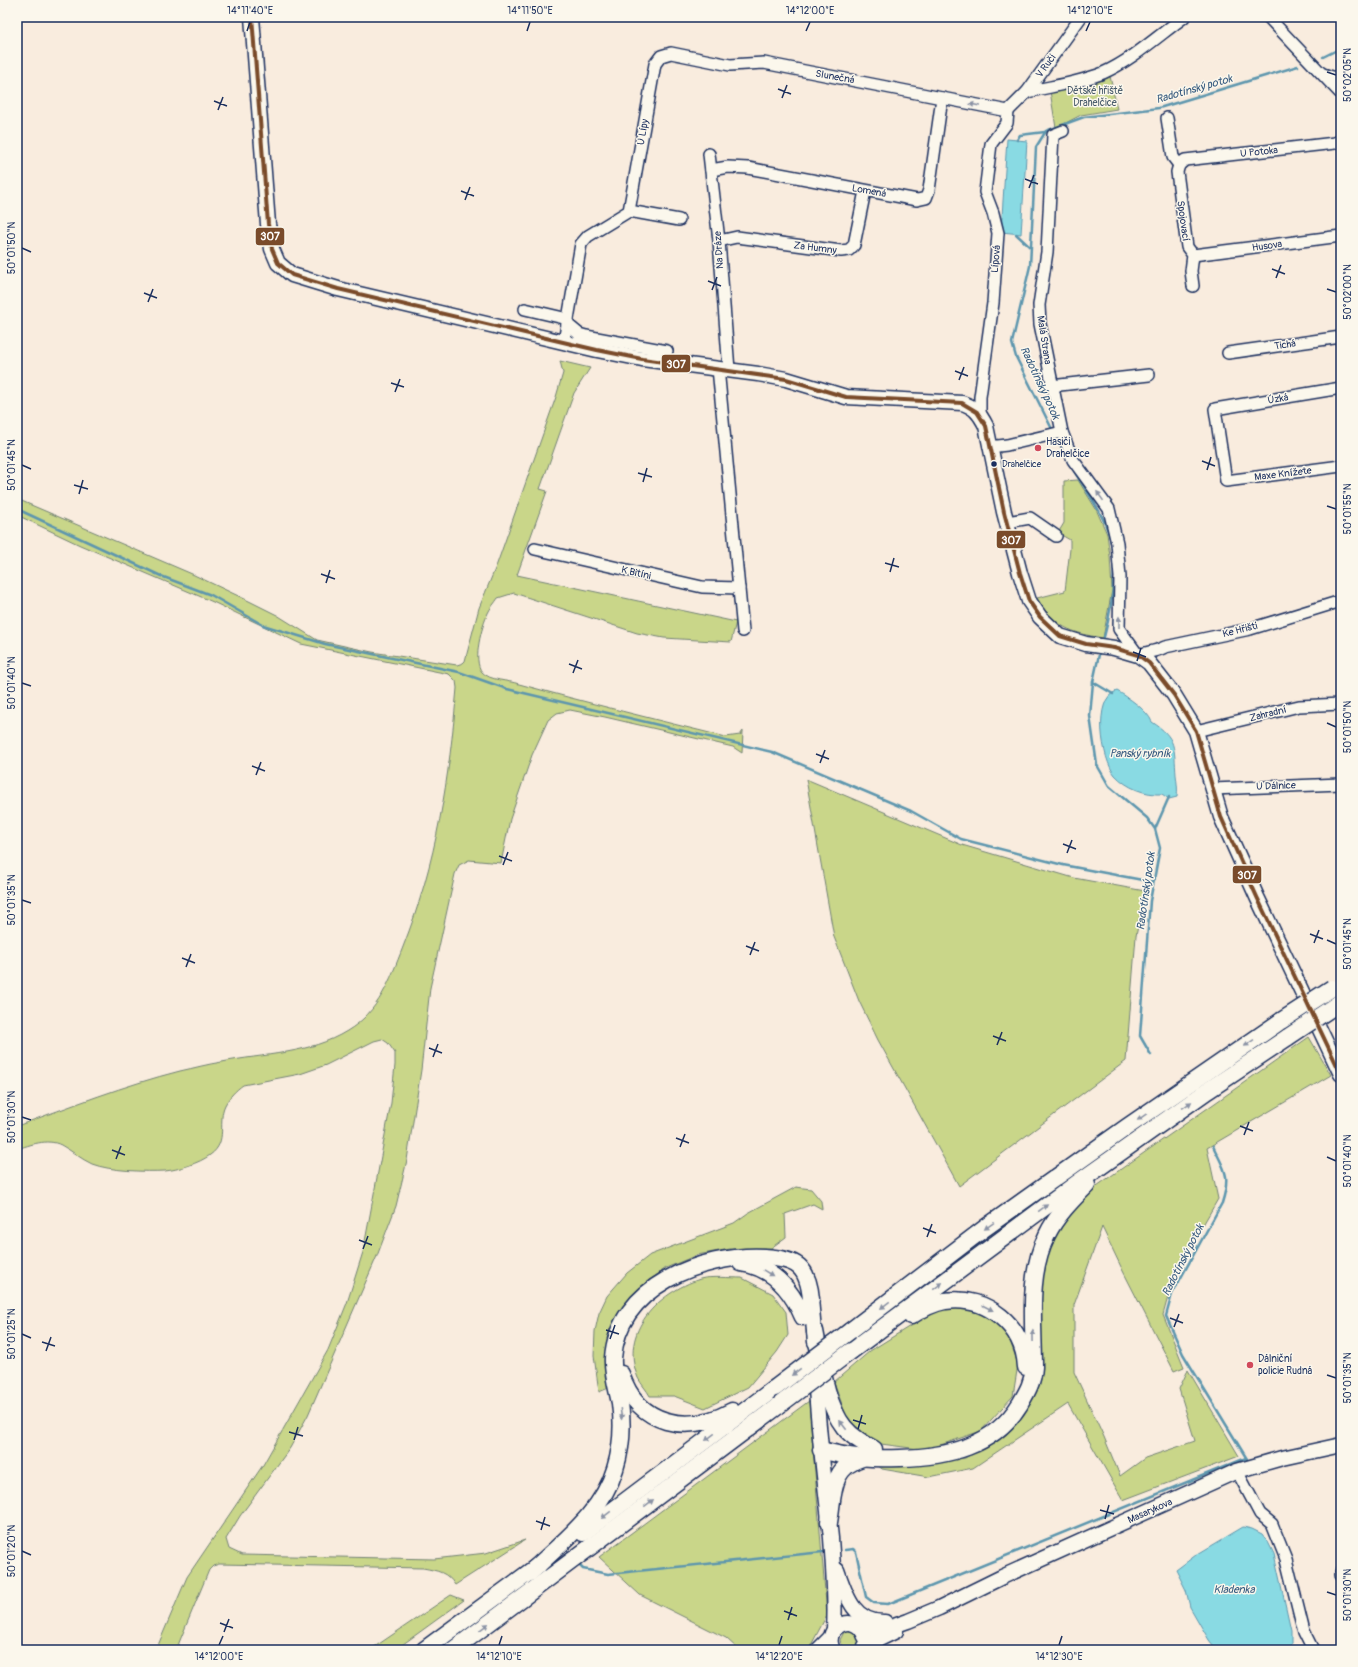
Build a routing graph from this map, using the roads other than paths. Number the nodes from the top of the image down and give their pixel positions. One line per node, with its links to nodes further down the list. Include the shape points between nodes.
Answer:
1 (252, 17): 28 (main road, via 268,224 272,249 278,263 292,275 331,287)
2 (1081, 17): 8 (street, V Ruči)
3 (1184, 17): 8 (street, via 1130,57 1103,73 1076,82)
4 (1268, 17): 6 (street)
5 (661, 56): 10 (street, Slunečná, via 671,54 730,66 764,63); 19 (street, U Lípy, via 655,64)
6 (1321, 73): 7 (street); 9 (street)
7 (1341, 80)
8 (1027, 92): 11 (street, V Ruči)
9 (1341, 94)
10 (942, 98): 11 (street, Slunečná, one-way to 10); 18 (street, Lomená, via 926,198 917,200)
11 (1008, 111): 35 (street, Lípová, via 1007,124 991,144 985,192 998,233)
12 (1167, 118): 16 (street, Spojovací)
13 (1064, 131): 33 (street, Malá Strana, via 1053,135 1047,252 1039,305 1040,324)
14 (1341, 140): 16 (street, U Potoka, via 1335,143)
15 (709, 154): 17 (street, Na Dráze)
16 (1176, 161): 23 (street, Spojovací, via 1186,247)
17 (711, 170): 18 (street, Lomená, via 728,167 748,168); 22 (street, Na Dráze)
18 (865, 191): 22 (street, Za Humny, via 854,245 849,250 737,238)
19 (629, 211): 20 (street); 26 (street, via 588,236 581,244)
20 (680, 220)
21 (1341, 236): 23 (street, Husova)
22 (719, 240): 31 (street, Na Dráze)
23 (1194, 255): 24 (street, via 1191,270)
24 (1193, 286)
25 (524, 309): 26 (street)
26 (568, 321): 28 (street); 29 (street, via 579,334)
27 (1341, 336): 30 (street, Tichá)
28 (564, 342): 31 (main road, via 642,359)
29 (667, 351)
30 (1228, 353)
31 (724, 369): 35 (main road, via 786,379 846,397 962,403 976,409); 43 (street, Na Dráze)
32 (1150, 375): 33 (street)
33 (1052, 386): 36 (street, Malá Strana)
34 (1341, 388): 39 (street, Úzká, via 1215,409)
35 (980, 414): 37 (main road, via 986,426)
36 (1056, 433): 37 (street); 46 (street, Malá Strana, one-way to 36, via 1119,629 1120,577 1117,542 1109,509)
37 (989, 447): 40 (main road)
38 (1341, 466): 39 (street, Maxe Knížete)
39 (1226, 481)
40 (1006, 522): 41 (street, via 1030,518); 46 (main road, via 1029,601 1040,617 1060,636)
41 (1056, 536)
42 (535, 549): 43 (street, K Bitíni, via 702,587)
43 (739, 588): 45 (street, Na Dráze)
44 (1341, 601): 46 (street, Ke Hřišti, via 1250,629)
45 (743, 631)
46 (1138, 655): 48 (main road, via 1148,663 1174,695)
47 (1341, 704): 48 (street, Zahradní, via 1299,706)
48 (1196, 731): 50 (main road)
49 (1341, 784): 50 (street, U Dálnice)
50 (1212, 789): 53 (main road, via 1221,817 1257,897)
51 (1336, 985): 62 (highway, one-way to 62, bridge, via 1191,1082 985,1228)
52 (1340, 1002): 54 (highway, one-way to 52, bridge)
53 (1341, 1074)
54 (1121, 1152): 60 (highway, one-way to 54); 63 (highway, one-way to 54, via 1033,1374 1034,1282 1043,1244 1062,1212)
55 (703, 1264): 56 (highway, via 740,1257 788,1261 800,1267 806,1275); 57 (highway, one-way to 57, via 740,1263 765,1270 788,1289); 59 (highway, via 673,1275 648,1292 629,1313)
56 (811, 1299): 58 (main road)
57 (803, 1317): 61 (main road)
58 (815, 1331): 61 (main road); 66 (highway, one-way to 58, via 845,1428 837,1415 829,1394)
59 (619, 1335): 62 (highway, via 619,1366 628,1391 644,1410 663,1420 678,1424 713,1421); 71 (highway, one-way to 71, via 613,1361 622,1435 612,1479 584,1521)
60 (851, 1351): 63 (highway, one-way to 63, via 929,1306 950,1301 974,1303 1006,1320 1017,1334 1024,1351 1026,1366); 79 (highway, one-way to 60, bridge)
61 (816, 1383): 65 (main road)
62 (774, 1388): 71 (highway, one-way to 71)
63 (1022, 1400): 66 (highway, via 1009,1420 1000,1428 962,1450 912,1458)
64 (1341, 1445): 67 (main road, Masarykova, via 1282,1458)
65 (821, 1450): 66 (highway, via 844,1444); 68 (main road)
66 (869, 1453): 68 (highway, via 848,1464 837,1476)
67 (1237, 1472): 74 (main road, Masarykova); 81 (street, via 1260,1514 1272,1524 1286,1559 1304,1632)
68 (829, 1522): 69 (main road)
69 (832, 1556): 73 (main road); 76 (main road, via 835,1612)
70 (1341, 1572): 72 (street)
71 (530, 1573): 78 (highway)
72 (1341, 1575)
73 (841, 1581): 74 (main road, via 858,1613 867,1619 880,1622 895,1620); 75 (main road, via 844,1602)
74 (965, 1596): 75 (main road, Masarykova, via 893,1627 881,1629); 77 (main road, Masarykova, via 934,1616 886,1635)
75 (856, 1626): 76 (main road, Masarykova, via 843,1624); 77 (main road, via 865,1637)
76 (833, 1639): 80 (main road)
77 (864, 1648)
78 (424, 1650)
79 (453, 1650)
80 (818, 1650)
81 (1313, 1650)

